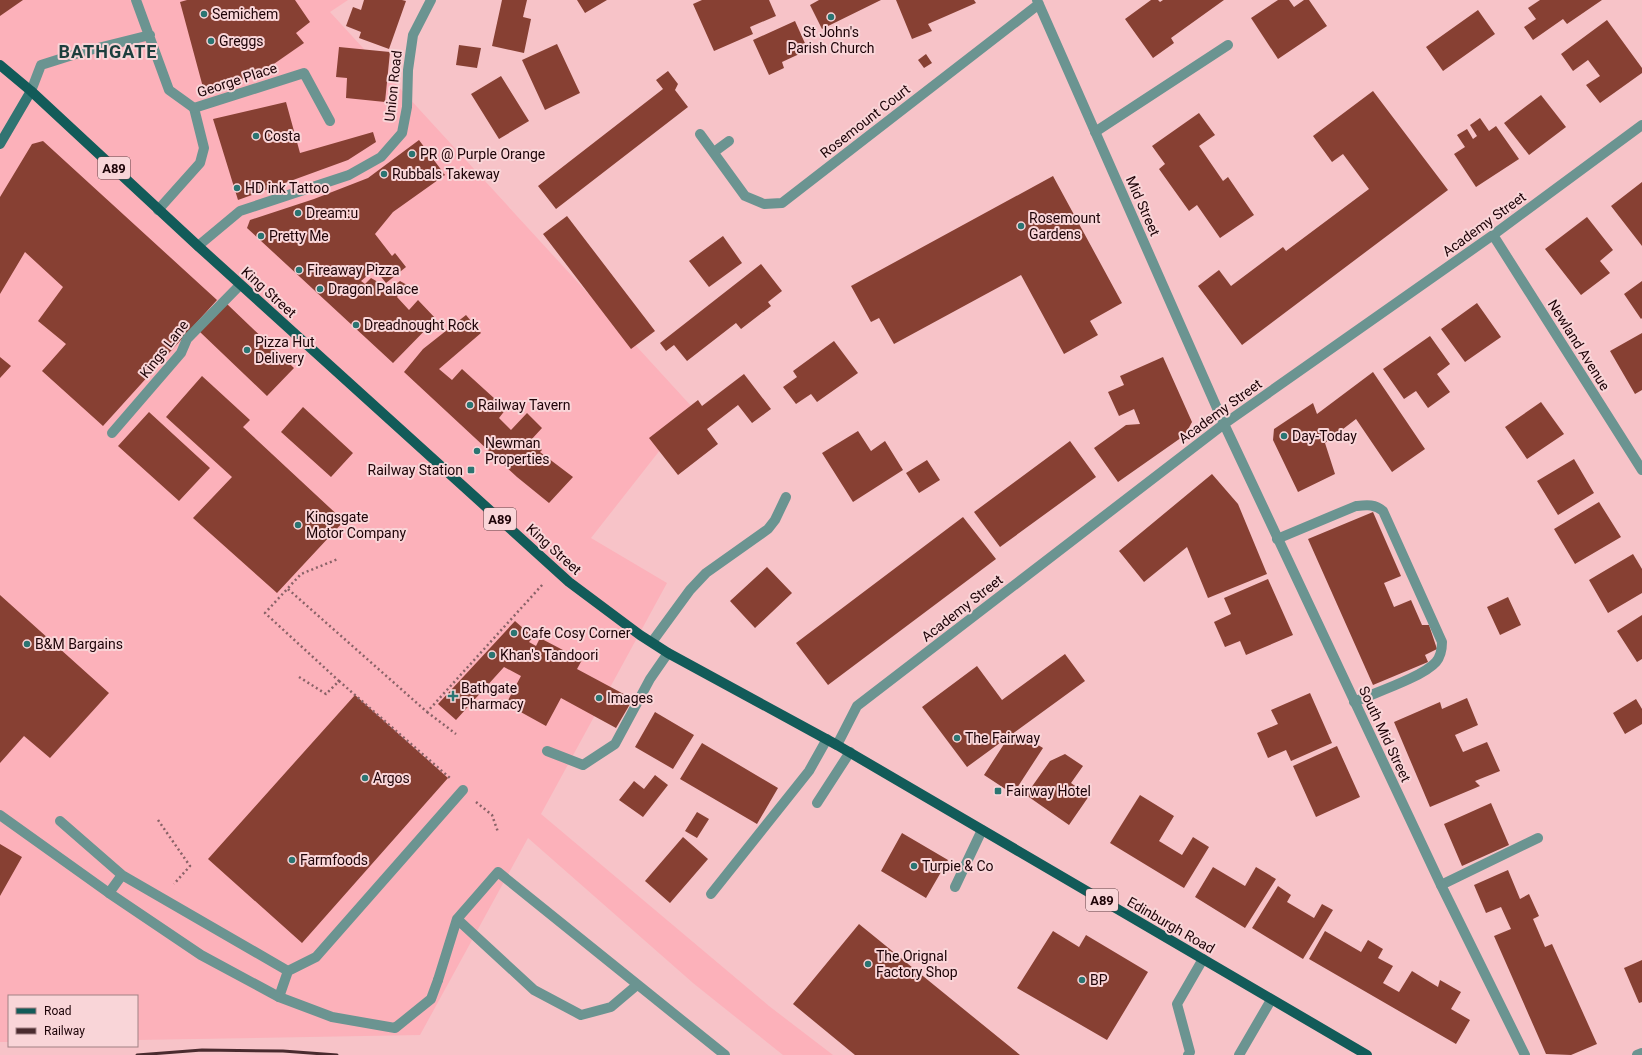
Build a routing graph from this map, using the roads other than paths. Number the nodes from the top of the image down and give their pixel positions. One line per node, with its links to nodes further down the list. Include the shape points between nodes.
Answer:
1 (136, 0): 4 (street)
2 (431, 0): 18 (street, Union Road, via 413,36 408,70 407,107 402,133 381,157 349,175 240,211)
3 (1038, 2): 11 (street, Mid Street); 15 (street, Rosemount Court, via 782,203 764,204 745,196)
4 (150, 35): 7 (street, via 82,52 41,66); 8 (street, via 169,90)
5 (1228, 45): 11 (street)
6 (0, 65): 7 (main road, A89)
7 (31, 91): 14 (main road); 16 (main road, A89)
8 (194, 108): 9 (street, George Place, via 304,73); 16 (street, George Place, via 204,148 200,163)
9 (330, 121)
10 (1642, 125): 17 (street, Academy Street)
11 (1095, 132): 20 (street, Mid Street)
12 (700, 134): 15 (street, Rosemount Court)
13 (729, 141): 15 (street)
14 (0, 144)
15 (714, 152)
16 (158, 210): 18 (main road, A89)
17 (1493, 235): 20 (street, Academy Street); 22 (street, Newland Avenue)
18 (198, 246): 19 (main road, King Street / A89)
19 (240, 285): 21 (street, Kings Lane, via 187,339 181,354); 25 (main road, King Street / A89, via 569,582)
20 (1224, 424): 24 (street, South Mid Street); 29 (street, Academy Street, via 857,706)
21 (112, 433)
22 (1642, 470)
23 (786, 497): 25 (street, via 768,529 706,573 690,590)
24 (1278, 539): 27 (street, South Mid Street); 27 (street, via 1356,506 1370,505 1383,511 1442,642 1442,650 1436,662 1423,672)
25 (652, 642): 26 (main road, King Street / A89)
26 (668, 653): 28 (main road, King Street / A89); 30 (street, via 650,679 615,744 583,765)
27 (1354, 702): 39 (street, South Mid Street)
28 (827, 739): 29 (main road, King Street / A89); 42 (street, via 809,771)
29 (837, 745): 31 (main road, Edinburgh Road / A89)
30 (547, 751)
31 (850, 752): 33 (street); 36 (main road, Edinburgh Road / A89)
32 (463, 790): 45 (street, via 316,957)
33 (818, 804)
34 (0, 815): 41 (street)
35 (60, 821): 38 (street)
36 (982, 830): 40 (street); 44 (main road, Edinburgh Road / A89)
37 (1538, 838): 39 (street)
38 (122, 874): 41 (street); 45 (street)
39 (1441, 885): 54 (street, South Mid Street)
40 (955, 887)
41 (109, 893): 47 (street, via 201,955)
42 (711, 894)
43 (457, 919): 46 (street, via 534,990 581,1015 611,1007); 46 (street, via 498,872); 47 (street, via 430,999 395,1028 332,1017)
44 (1203, 960): 48 (main road, Edinburgh Road / A89); 51 (street, via 1177,1004 1190,1052)
45 (288, 971): 47 (street)
46 (637, 985): 50 (street)
47 (279, 997)
48 (1271, 1000): 52 (street); 53 (main road, Edinburgh Road / A89)
49 (1642, 1053): 55 (street)
50 (725, 1055)
51 (1188, 1055)
52 (1239, 1055)
53 (1367, 1055)
54 (1525, 1055)
55 (1637, 1055)

